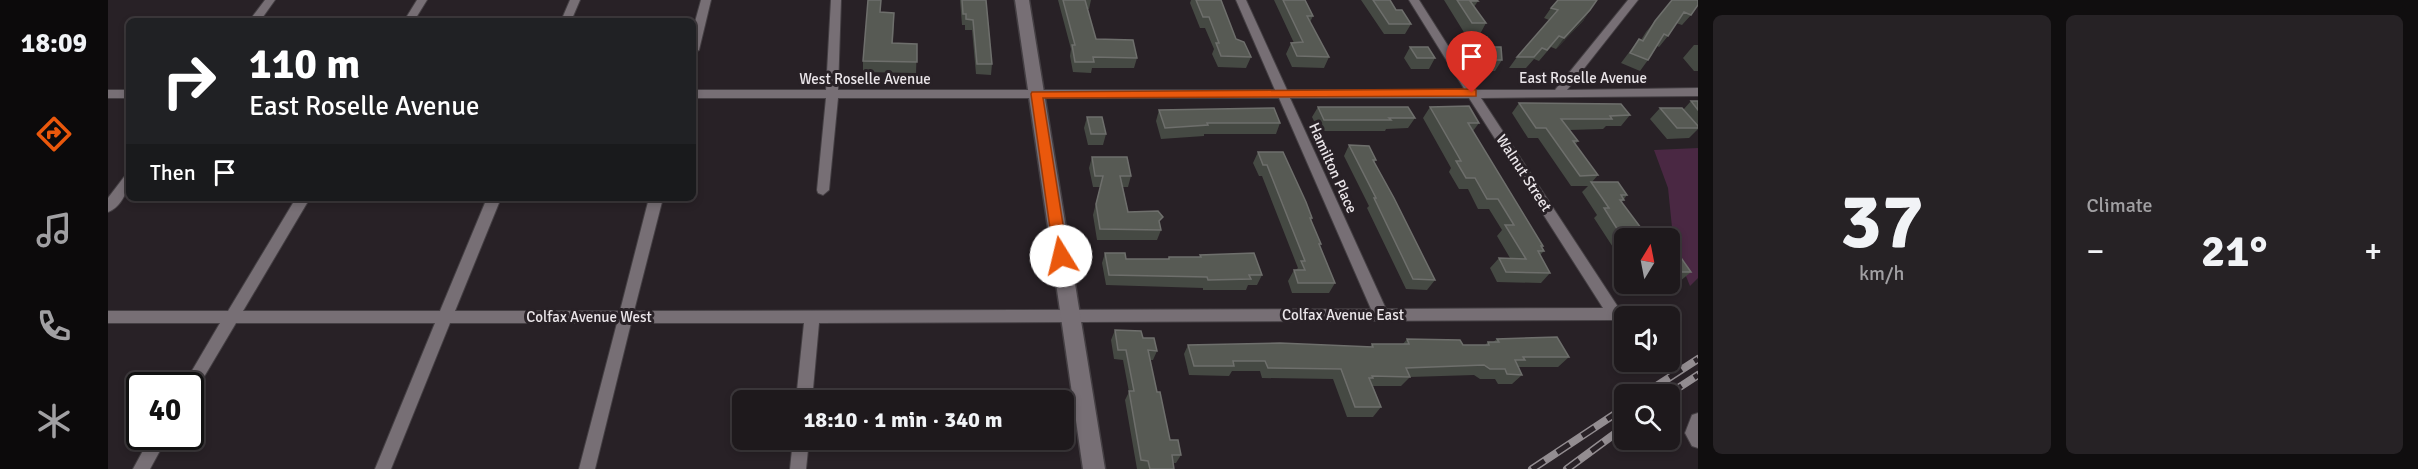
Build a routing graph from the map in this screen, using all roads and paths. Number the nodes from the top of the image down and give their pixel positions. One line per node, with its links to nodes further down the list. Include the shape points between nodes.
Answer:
1 (270, 0): 10 (street)
2 (422, 0): 11 (street)
3 (575, 0): 12 (street)
4 (706, 0): 13 (street)
5 (836, 0): 22 (street)
6 (1022, 0): 19 (street)
7 (1241, 0): 20 (street, Hamilton Place)
8 (1414, 0): 15 (street, Walnut Street)
9 (1633, 0): 21 (street)
10 (256, 18)
11 (411, 18)
12 (567, 18)
13 (696, 38)
14 (1698, 92): 21 (street, East Roselle Avenue)
15 (1472, 93): 20 (street, East Roselle Avenue); 21 (street, East Roselle Avenue); 29 (street, Walnut Street)
16 (108, 94): 17 (street)
17 (126, 94)
18 (696, 94): 22 (street, West Roselle Avenue)
19 (1036, 94): 20 (street, East Roselle Avenue); 22 (street, West Roselle Avenue); 37 (street)
20 (1281, 94): 31 (street, Hamilton Place)
21 (1558, 94)
22 (832, 95): 24 (street)
23 (126, 184): 28 (street)
24 (823, 190)
25 (301, 201): 33 (street)
26 (493, 201): 34 (street)
27 (655, 201): 35 (street)
28 (108, 207)
29 (1614, 311)
30 (1614, 314): 31 (street, Colfax Avenue East)
31 (1381, 315): 37 (street, Colfax Avenue East)
32 (108, 317): 33 (street, Colfax Avenue West)
33 (233, 317): 34 (street, Colfax Avenue West); 38 (street)
34 (445, 317): 35 (street, Colfax Avenue West); 43 (street)
35 (626, 317): 36 (street, Colfax Avenue West); 44 (street)
36 (812, 317): 37 (street, Colfax Avenue West); 39 (street)
37 (1071, 317): 46 (street)
38 (199, 372)
39 (805, 390)
40 (152, 450): 42 (street)
41 (800, 450): 45 (street)
42 (141, 469)
43 (383, 469)
44 (587, 469)
45 (798, 469)
46 (1094, 469)

